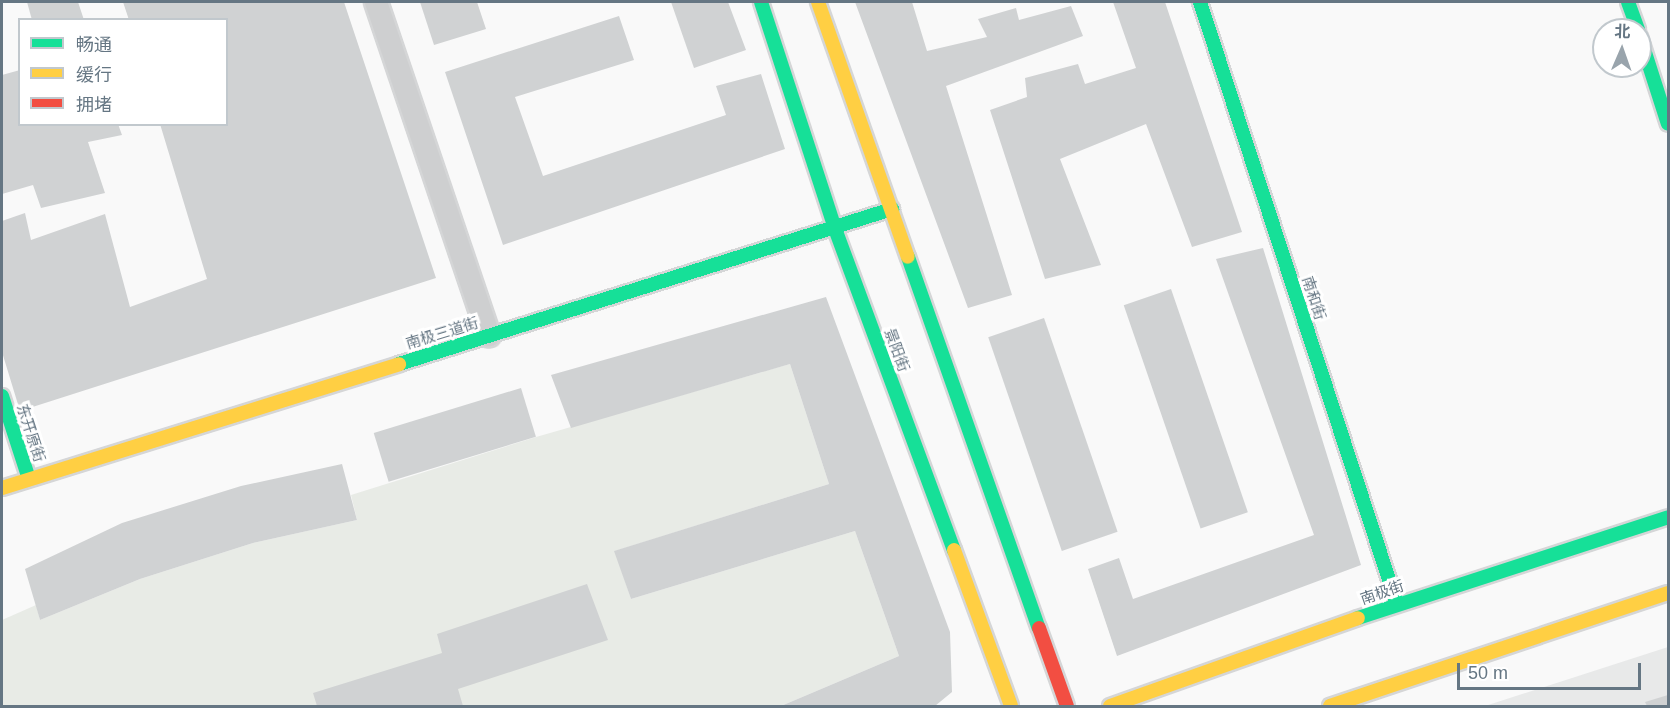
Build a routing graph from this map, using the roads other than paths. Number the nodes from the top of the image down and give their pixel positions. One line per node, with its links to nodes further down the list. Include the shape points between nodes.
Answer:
1 (376, 2): 11 (street)
2 (761, 2): 10 (main road, 景阳街)
3 (818, 2): 9 (main road)
4 (1200, 2): 17 (main road, 南和街)
5 (1628, 2): 6 (main road)
6 (1634, 18)
7 (1652, 74): 8 (main road)
8 (1668, 124)
9 (892, 209): 10 (main road, 南极三道街); 19 (main road)
10 (834, 226): 11 (main road, 南极三道街); 18 (main road, 景阳街)
11 (489, 335): 13 (main road, 南极三道街)
12 (2, 396): 13 (main road, 东开原街)
13 (29, 479): 14 (main road, 南极三道街)
14 (2, 488)
15 (1668, 517): 17 (main road, 南极街)
16 (1668, 593): 21 (main road)
17 (1397, 604): 20 (main road, 南极街)
18 (1011, 706)
19 (1067, 706)
20 (1110, 706)
21 (1330, 706)

